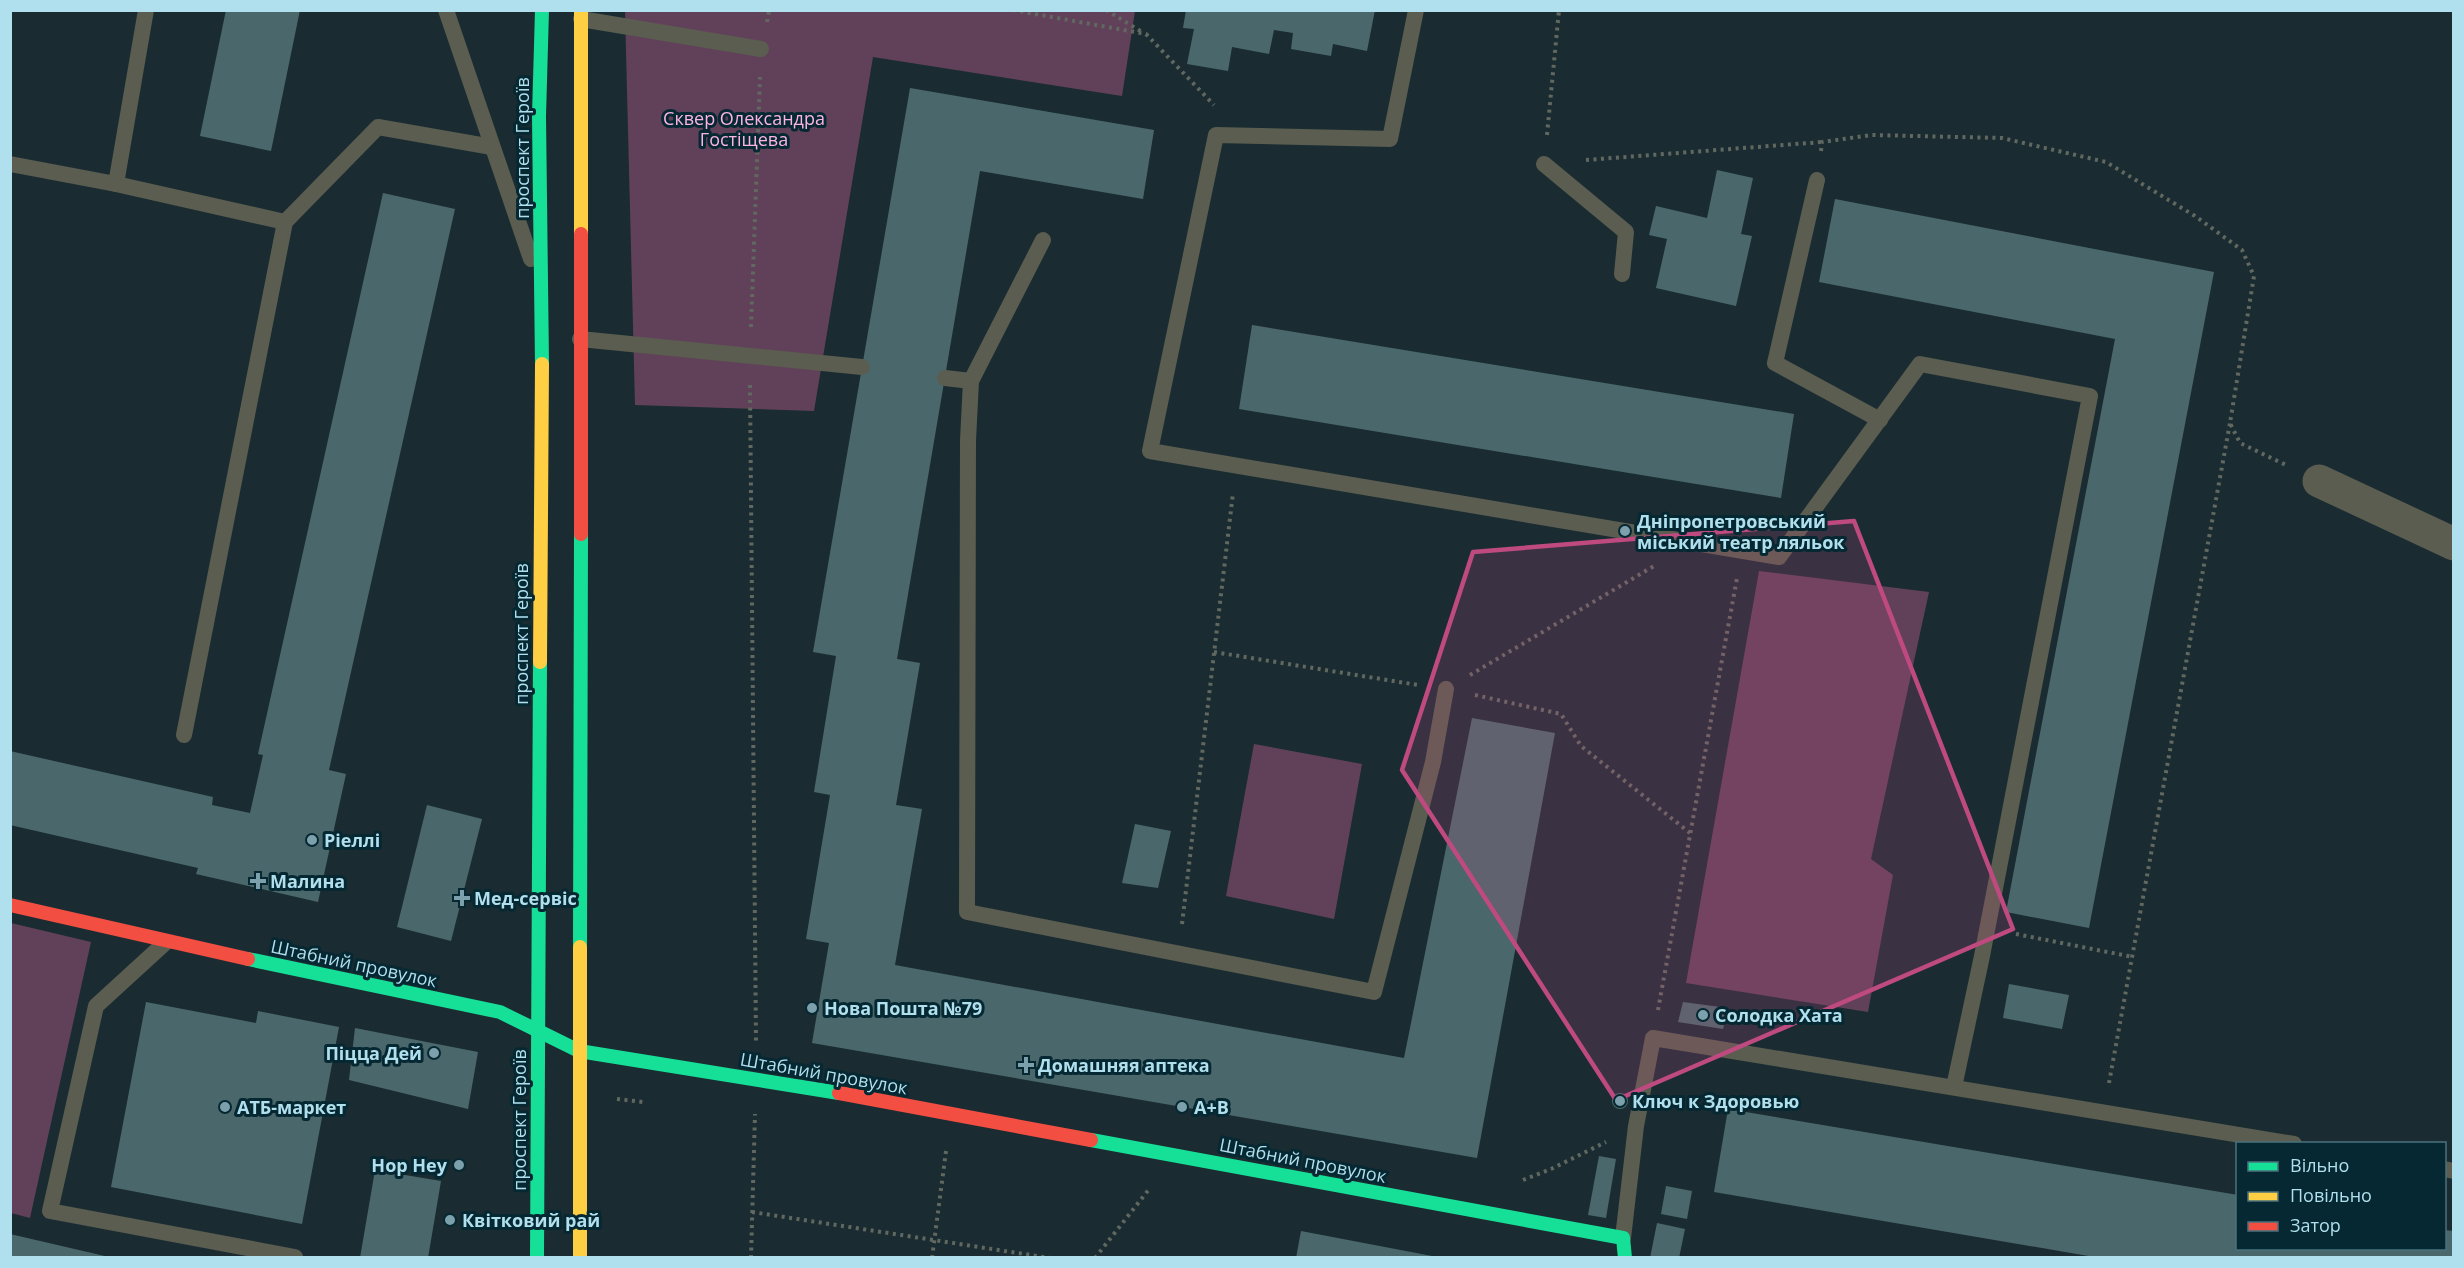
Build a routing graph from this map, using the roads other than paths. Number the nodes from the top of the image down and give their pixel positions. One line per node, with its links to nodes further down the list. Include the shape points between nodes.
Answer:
1 (146, 10): 11 (lane)
2 (446, 10): 7 (lane)
3 (542, 10): 15 (main road, проспект Героїв)
4 (1416, 10): 20 (lane, via 1390,139 1216,135 1150,451 1779,557)
5 (581, 15): 6 (lane); 16 (main road)
6 (761, 49)
7 (492, 147): 12 (lane, via 378,127); 15 (lane)
8 (10, 164): 11 (lane)
9 (1544, 164): 14 (lane, via 1626,232)
10 (1817, 180): 20 (lane, via 1775,363)
11 (116, 184): 12 (lane)
12 (285, 222): 24 (lane)
13 (1043, 240): 19 (lane)
14 (1622, 274)
15 (541, 289): 27 (main road, проспект Героїв)
16 (580, 339): 17 (lane); 28 (main road)
17 (862, 368)
18 (945, 378): 19 (lane)
19 (971, 381): 23 (lane, via 967,912 1374,992 1432,762)
20 (1880, 420): 29 (lane, via 1920,364 2090,396)
21 (2319, 481): 22 (street)
22 (2454, 544)
23 (1446, 689)
24 (184, 735)
25 (10, 905): 26 (main road, Штабний провулок)
26 (166, 942): 27 (main road, Штабний провулок, via 500,1012); 32 (lane, via 96,1006 50,1211)
27 (538, 1032): 28 (main road, Штабний провулок); 33 (main road, проспект Героїв)
28 (579, 1051): 31 (main road, Штабний провулок, via 756,1078); 34 (main road)
29 (1954, 1087): 30 (lane); 31 (lane, via 1653,1038 1636,1126)
30 (2288, 1142)
31 (1623, 1238): 35 (main road)
32 (295, 1257)
33 (537, 1257)
34 (580, 1257)
35 (1625, 1257)

